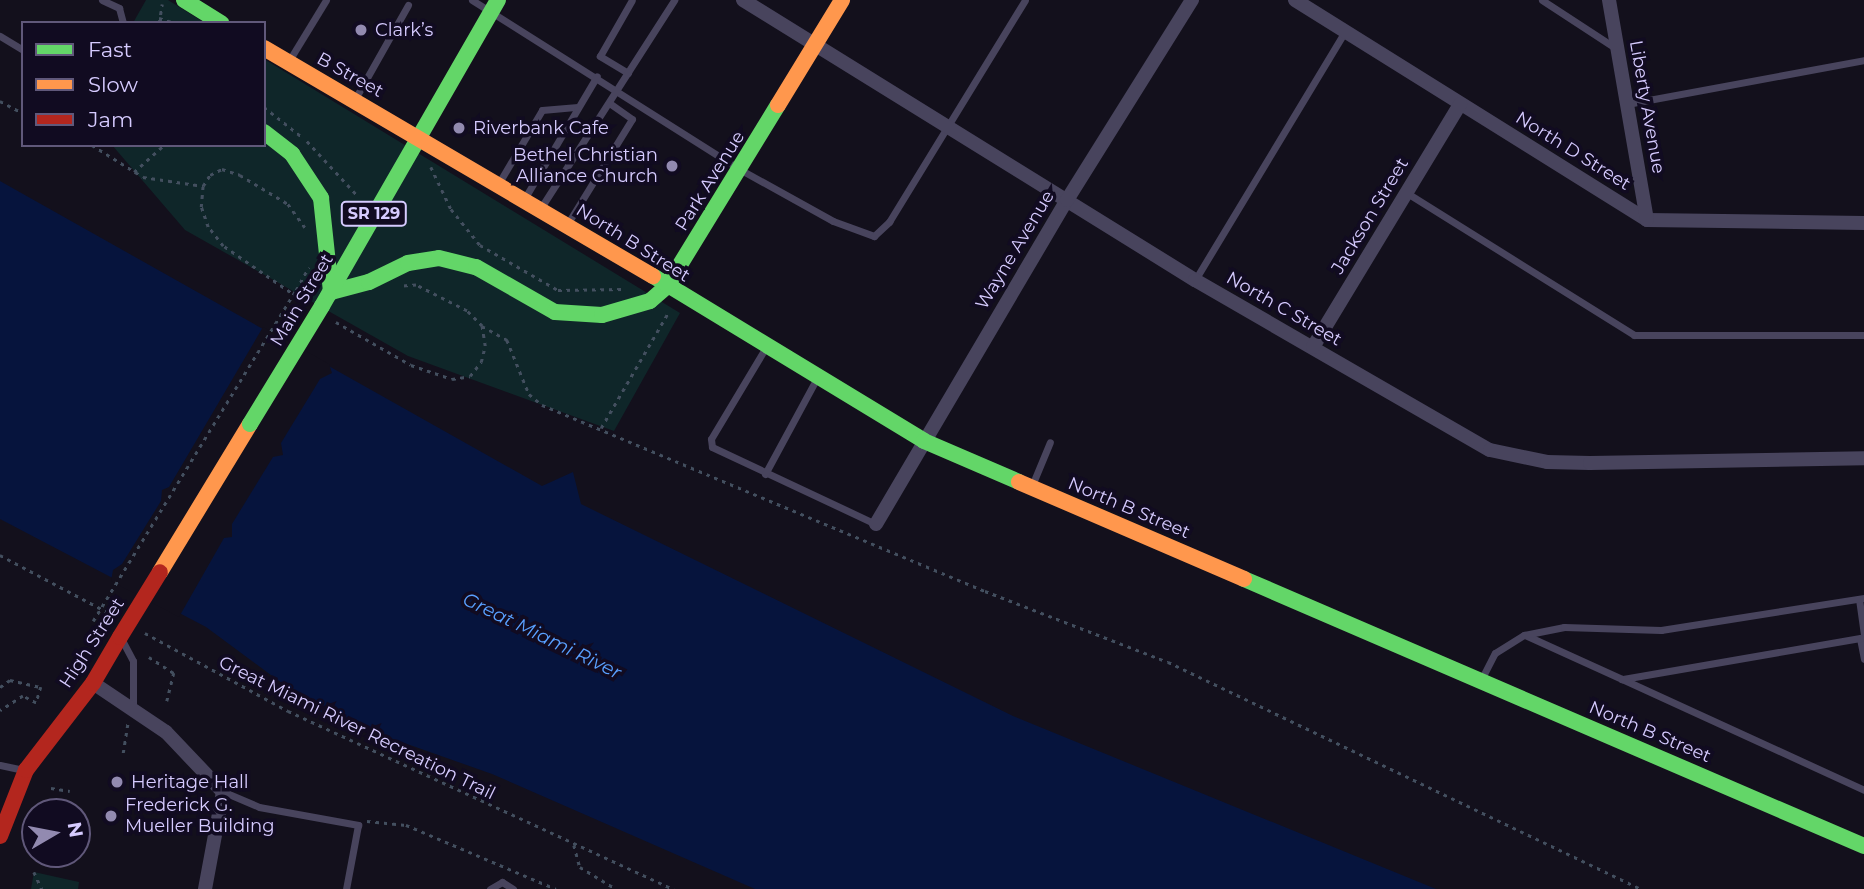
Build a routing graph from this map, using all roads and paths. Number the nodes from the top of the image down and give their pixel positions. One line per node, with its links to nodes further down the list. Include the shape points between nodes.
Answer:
1 (102, 0): 19 (lane, via 119,8)
2 (326, 0): 30 (lane)
3 (472, 0): 16 (lane)
4 (632, 0): 31 (lane, via 600,56)
5 (674, 0): 31 (lane)
6 (743, 0): 25 (street, North C Street)
7 (842, 0): 25 (main road, Park Avenue)
8 (1025, 0): 41 (lane)
9 (1192, 0): 53 (street, Wayne Avenue)
10 (1295, 0): 17 (street, North D Street)
11 (1542, 0): 28 (lane)
12 (1609, 0): 28 (street, Liberty Avenue)
13 (187, 1): 21 (main road); 22 (main road)
14 (162, 4): 18 (path)
15 (408, 5): 34 (lane)
16 (494, 6): 32 (lane); 43 (main road, Main Street / SR 129)
17 (1315, 6): 23 (street, North D Street)
18 (159, 18): 20 (path)
19 (122, 21)
20 (174, 21)
21 (179, 21)
22 (218, 21)
23 (1344, 33): 37 (street, North D Street); 59 (lane)
24 (0, 36): 26 (lane)
25 (814, 44): 41 (street, North C Street); 47 (main road, Park Avenue)
26 (21, 49)
27 (266, 49): 30 (main road, B Street)
28 (1618, 49): 38 (street, Liberty Avenue)
29 (1864, 60): 38 (lane)
30 (288, 63): 34 (main road, B Street)
31 (628, 73): 33 (lane)
32 (597, 76): 33 (lane); 39 (lane)
33 (618, 89): 36 (lane); 47 (lane)
34 (354, 100): 43 (main road, B Street)
35 (0, 101): 40 (path)
36 (609, 103): 54 (lane); 57 (lane, via 632,119)
37 (1460, 104): 51 (street, Jackson Street); 55 (street, North D Street)
38 (1627, 104): 55 (street, Liberty Avenue)
39 (578, 107): 49 (lane, via 542,110); 52 (lane)
40 (21, 112)
41 (948, 128): 47 (lane, via 890,222 874,236 834,221); 53 (street, North C Street)
42 (266, 134): 62 (main road, via 292,154 321,198)
43 (416, 135): 49 (main road, North B Street); 62 (main road, Main Street / SR 129)
44 (95, 147): 48 (path)
45 (162, 147): 48 (path)
46 (425, 163): 61 (path, via 436,173 451,209 480,245 558,290)
47 (741, 170): 60 (main road, Park Avenue)
48 (134, 172): 50 (path)
49 (498, 185): 52 (main road, North B Street)
50 (204, 186)
51 (1407, 193): 65 (lane, via 1634,335); 67 (street, Jackson Street)
52 (524, 199): 54 (main road, North B Street)
53 (1067, 200): 59 (street, North C Street); 70 (street, Wayne Avenue)
54 (540, 208): 57 (main road, North B Street)
55 (1647, 220): 56 (street)
56 (1864, 223)
57 (567, 225): 60 (main road, North B Street)
58 (310, 264): 80 (path, bridge)
59 (1195, 280): 67 (street, North C Street)
60 (667, 286): 62 (main road, Park Avenue, via 638,306 602,315 572,316 555,312 477,267 439,258 408,263); 66 (main road, North B Street)
61 (632, 289)
62 (327, 299): 73 (main road, Main Street / SR 129, bridge)
63 (668, 313): 69 (path)
64 (482, 326): 69 (path, via 507,340 529,394 542,405)
65 (1864, 335)
66 (766, 346): 68 (main road, North B Street); 74 (lane, via 711,439 719,454)
67 (1313, 347): 72 (street, North C Street, via 1467,437 1511,455 1590,463)
68 (817, 377): 70 (main road, North B Street); 74 (lane)
69 (601, 428): 115 (path, via 985,592 1168,662)
70 (924, 441): 75 (main road, North B Street); 76 (street, Wayne Avenue)
71 (1050, 442): 75 (lane)
72 (1864, 458)
73 (221, 472): 84 (main road, High Street / SR 129, bridge)
74 (765, 474): 76 (lane)
75 (1031, 487): 87 (main road, North B Street)
76 (876, 524)
77 (0, 555): 79 (path)
78 (1861, 599): 82 (lane, via 1661,630 1564,627); 83 (lane)
79 (117, 617)
80 (93, 621)
81 (141, 631): 104 (path, Great Miami River Recreation Trail, via 288,711)
82 (1524, 635): 87 (lane, via 1495,653); 88 (lane)
83 (1863, 636): 86 (lane); 88 (lane)
84 (120, 637): 89 (main road, High Street / SR 129); 92 (lane, via 133,661)
85 (149, 657): 91 (path, via 174,673)
86 (1864, 659)
87 (1481, 680): 105 (main road, North B Street)
88 (1622, 680): 99 (lane)
89 (93, 683): 92 (street); 97 (main road, High Street / SR 129)
90 (0, 687): 93 (path, via 10,680 41,687 36,703 23,696)
91 (167, 701)
92 (133, 708): 101 (street, via 185,749)
93 (0, 711)
94 (128, 723): 95 (path)
95 (123, 753)
96 (0, 765): 97 (lane)
97 (26, 770): 103 (main road, High Street / SR 129)
98 (51, 788): 100 (path)
99 (1864, 790)
100 (71, 791)
101 (223, 792): 102 (lane, via 259,807); 108 (street)
102 (358, 825): 109 (lane); 112 (path, via 371,819 406,825)
103 (0, 836)
104 (574, 845): 113 (path, via 580,867); 114 (path, Great Miami River Recreation Trail)
105 (1864, 846)
106 (34, 872): 107 (path)
107 (42, 889)
108 (205, 889)
109 (346, 889)
110 (490, 889): 111 (lane, via 502,882)
111 (513, 889)
112 (556, 889)
113 (616, 889)
114 (674, 889)
115 (1641, 889)

